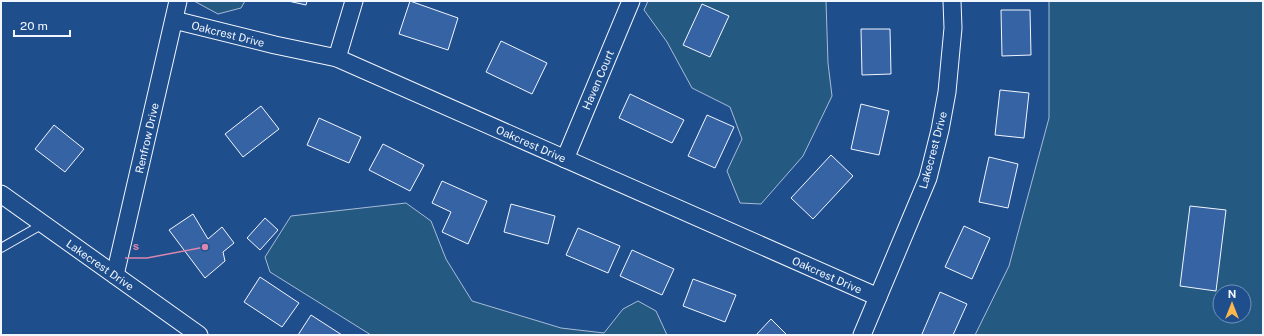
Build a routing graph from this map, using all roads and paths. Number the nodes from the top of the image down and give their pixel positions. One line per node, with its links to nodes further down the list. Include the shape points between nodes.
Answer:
1 (178, 1): 5 (street, Renfrow Drive)
2 (354, 1): 6 (street)
3 (631, 1): 7 (street, Haven Court)
4 (952, 1): 12 (street, Lakecrest Drive, via 953,28 947,92 928,178)
5 (174, 20): 6 (street, Oakcrest Drive); 11 (street, Renfrow Drive)
6 (337, 58): 7 (street, Oakcrest Drive)
7 (565, 159): 12 (street, Oakcrest Drive)
8 (1, 194): 9 (street, Lakecrest Drive)
9 (43, 224): 10 (lane); 11 (street, Lakecrest Drive)
10 (1, 248)
11 (115, 275): 13 (street, Lakecrest Drive)
12 (878, 297): 14 (street, Lakecrest Drive)
13 (199, 335)
14 (862, 335)

